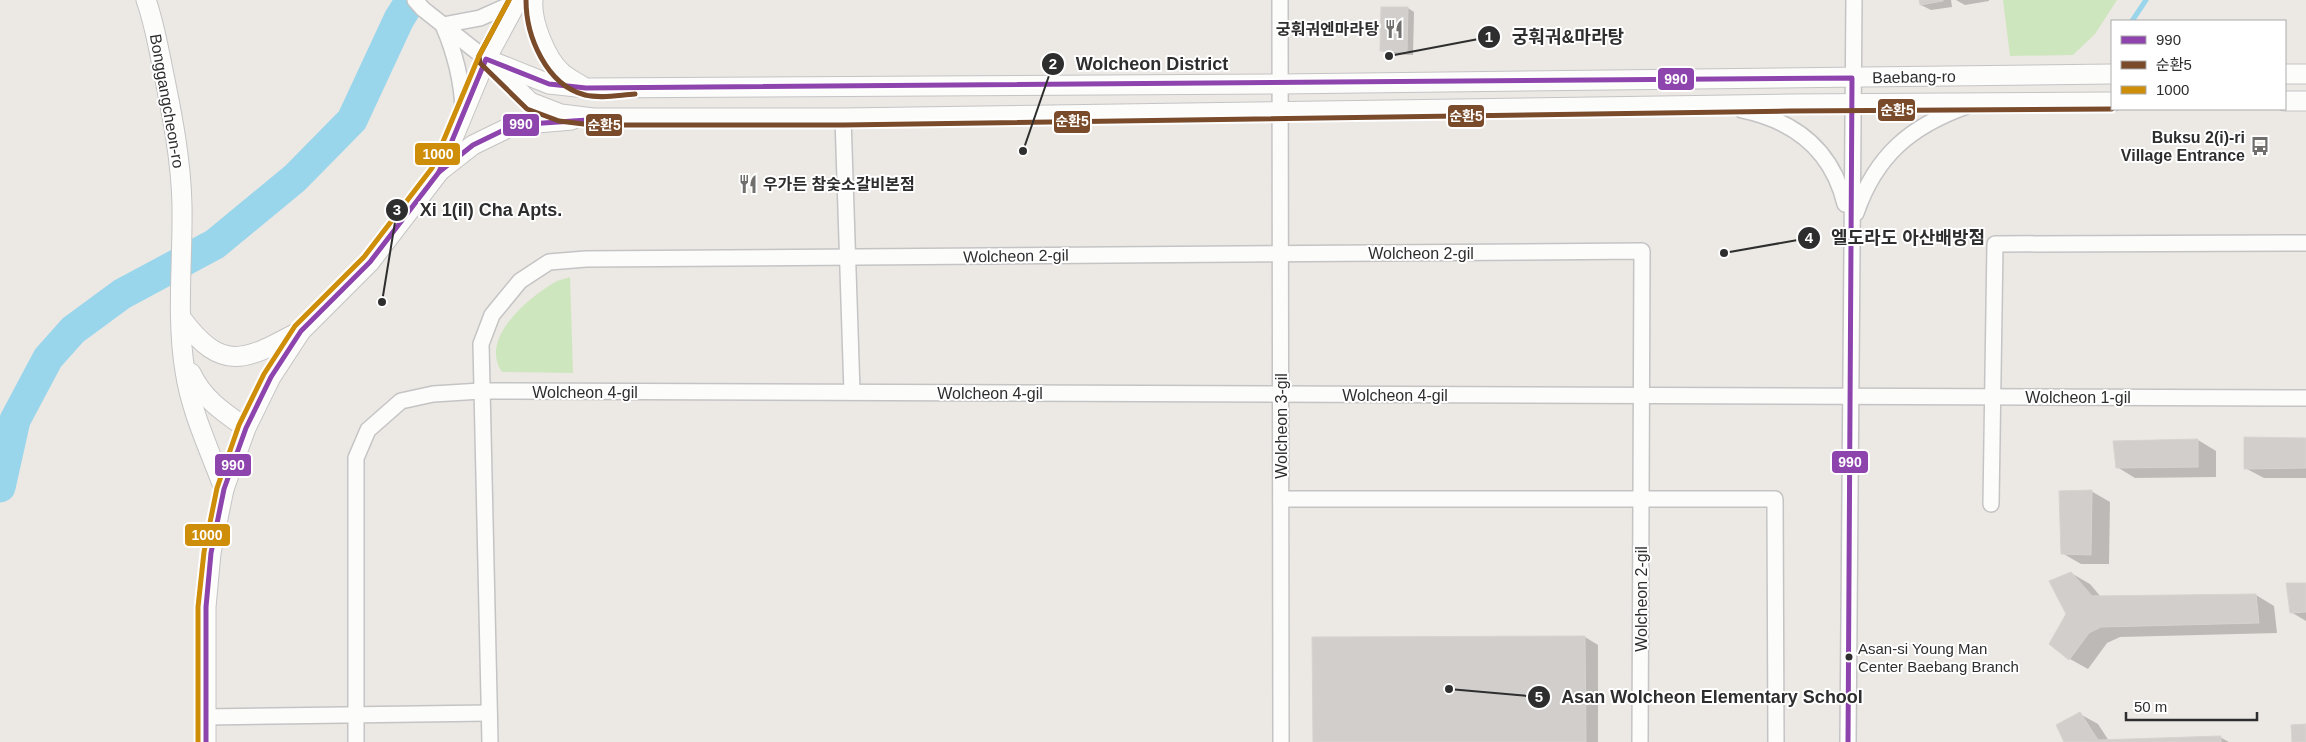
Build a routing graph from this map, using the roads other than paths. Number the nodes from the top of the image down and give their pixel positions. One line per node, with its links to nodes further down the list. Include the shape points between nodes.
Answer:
1 (146, 0): 30 (street, Bonggangcheon-ro, via 171,109 182,203 182,318)
2 (415, 0): 6 (street)
3 (1280, 0): 12 (street, Wolcheon 3-gil)
4 (1854, 0): 11 (street)
5 (522, 1): 6 (street, via 480,18); 7 (street); 13 (street, via 532,7 543,46 561,72)
6 (443, 25): 7 (street); 21 (street, via 463,86)
7 (486, 59): 13 (street, Baebang-ro, via 549,84); 21 (street); 22 (street, Baebang-ro, via 530,102 561,114)
8 (2111, 74): 11 (street, Baebang-ro)
9 (2286, 74): 10 (street)
10 (2306, 74)
11 (1852, 78): 12 (street, Baebang-ro); 17 (street)
12 (1280, 84): 13 (street, Baebang-ro); 20 (street, Wolcheon 3-gil)
13 (586, 88)
14 (2286, 101): 15 (street)
15 (2306, 101)
16 (2111, 102): 18 (street, Baebang-ro)
17 (1852, 103): 18 (street, Baebang-ro); 19 (street, Baebang-ro); 25 (street)
18 (1975, 103): 25 (street, via 1938,116 1906,137 1882,162 1863,193)
19 (1721, 105): 20 (street, Baebang-ro); 25 (street, via 1764,114 1798,131 1823,154 1840,185)
20 (1280, 111): 23 (street, Baebang-ro); 27 (street, Wolcheon 3-gil)
21 (464, 113): 24 (street)
22 (599, 118): 23 (street, Baebang-ro); 24 (street, via 514,125 473,145)
23 (843, 118): 28 (street)
24 (438, 172): 29 (street, via 370,262)
25 (1851, 226): 35 (street)
26 (2306, 243): 36 (street, via 1995,244)
27 (1281, 254): 28 (street, Wolcheon 2-gil); 33 (street, Wolcheon 3-gil); 34 (street, Wolcheon 2-gil, via 1642,251)
28 (848, 258): 31 (street, Wolcheon 2-gil, via 586,259 549,262 520,281 492,315 481,344); 32 (street)
29 (301, 331): 30 (street, via 268,348 234,358); 38 (street, via 271,377)
30 (190, 341): 38 (street, via 188,366 197,386 211,403); 39 (street, via 185,372 191,399)
31 (482, 391): 32 (street, Wolcheon 4-gil); 43 (street); 44 (street, Wolcheon 4-gil, via 433,394 401,401 368,430 356,458)
32 (852, 392): 33 (street, Wolcheon 4-gil)
33 (1281, 394): 34 (street, Wolcheon 4-gil); 41 (street, Wolcheon 3-gil)
34 (1642, 396): 35 (street, Wolcheon 4-gil); 40 (street, Wolcheon 2-gil)
35 (1850, 396): 36 (street, Wolcheon 1-gil); 52 (street)
36 (1992, 397): 37 (street, Wolcheon 1-gil); 42 (street)
37 (2306, 398)
38 (246, 428): 39 (street)
39 (224, 490): 45 (street, via 211,553 206,607)
40 (1641, 498): 41 (street); 50 (street, Wolcheon 2-gil); 51 (street, via 1776,499)
41 (1281, 499): 49 (street, Wolcheon 3-gil)
42 (1991, 504)
43 (489, 713): 44 (street); 48 (street)
44 (356, 715): 45 (street); 47 (street, Wolcheon 4-gil)
45 (205, 718): 46 (street)
46 (206, 742)
47 (356, 742)
48 (490, 742)
49 (1281, 742)
50 (1640, 742)
51 (1776, 742)
52 (1848, 742)

